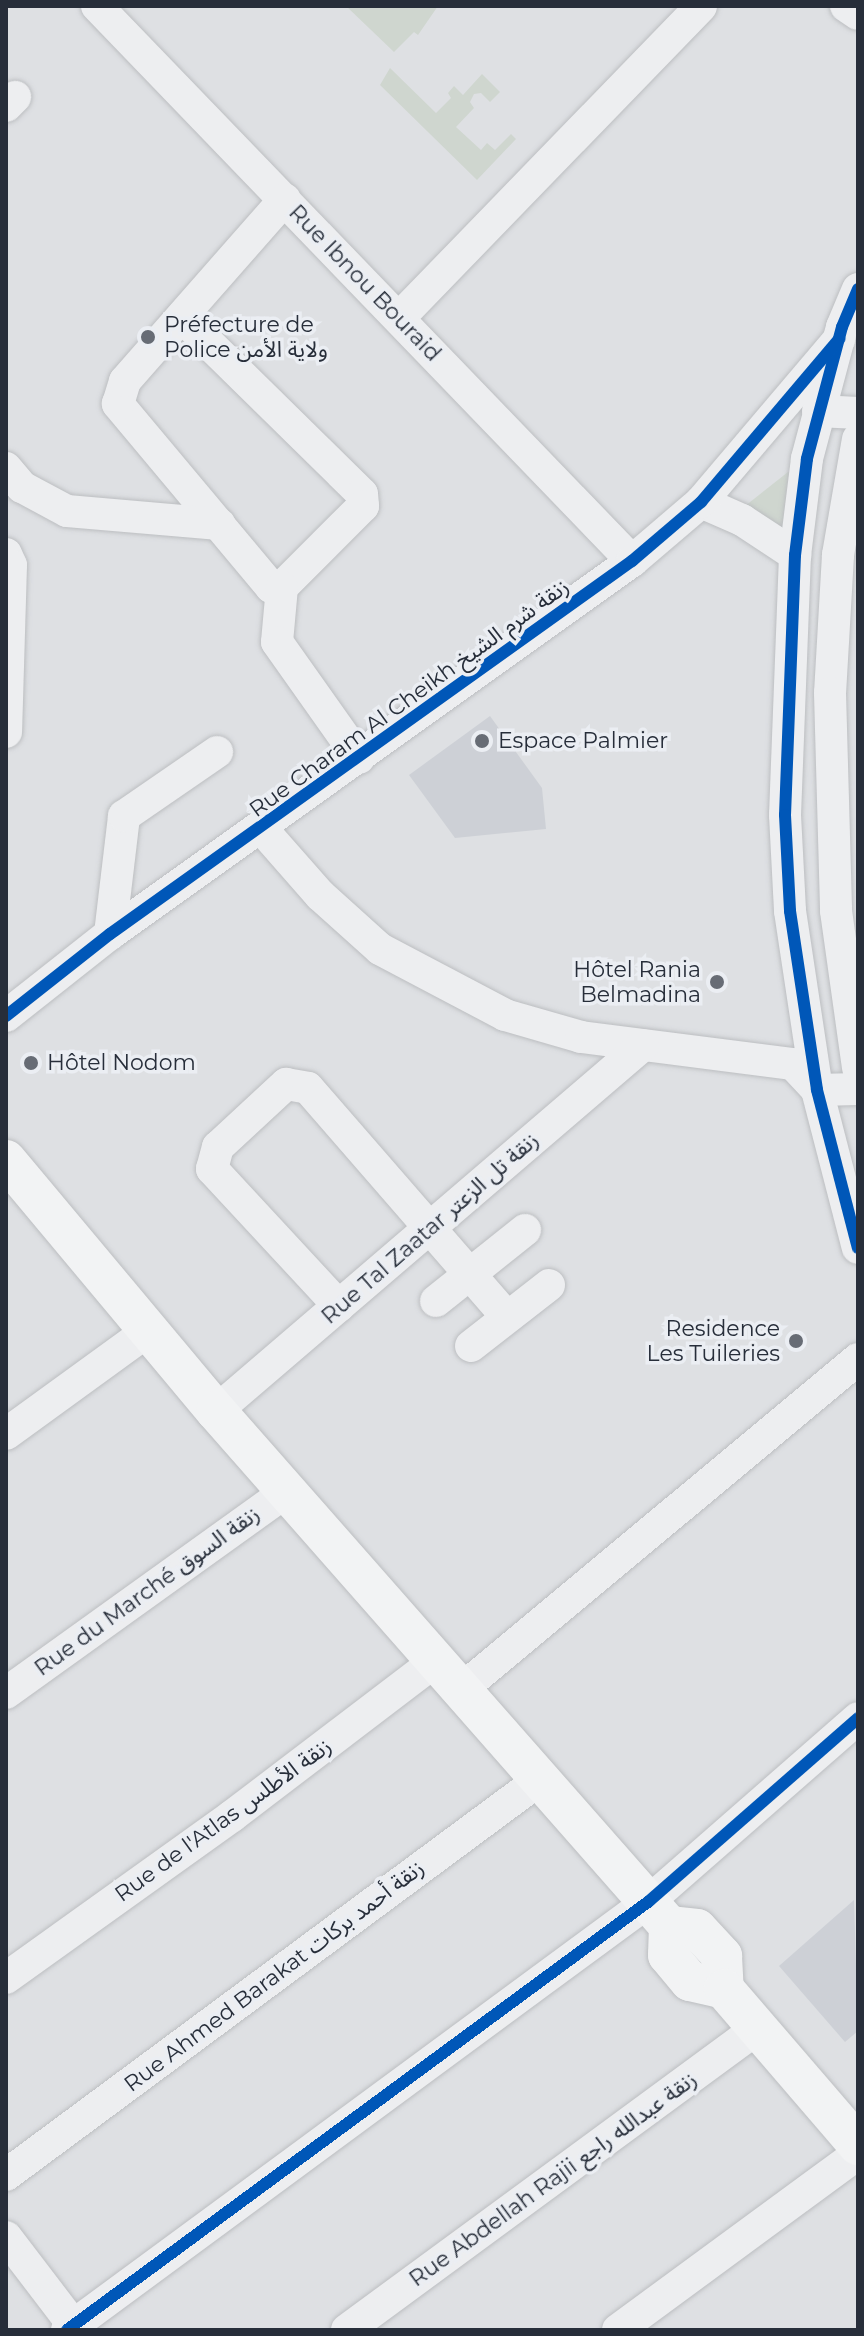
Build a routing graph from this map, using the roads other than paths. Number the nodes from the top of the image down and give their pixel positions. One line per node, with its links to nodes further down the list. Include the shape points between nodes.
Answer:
1 (97, 6): 5 (street, Rue Ibnou Bouraid)
2 (701, 6): 8 (street)
3 (846, 6): 4 (street)
4 (858, 14)
5 (285, 199): 7 (street); 8 (street, Rue Ibnou Bouraid)
6 (858, 289): 9 (street)
7 (182, 317): 16 (street, via 125,381 118,404); 20 (street, via 362,494 363,506)
8 (399, 318): 19 (street, Rue Ibnou Bouraid)
9 (848, 339): 10 (street, Rue Charam Al Cheikh زنقة شرم الشيخ); 11 (street)
10 (805, 378): 11 (street); 15 (street, Rue Charam Al Cheikh زنقة شرم الشيخ)
11 (818, 411): 12 (street); 18 (street)
12 (858, 413)
13 (858, 439): 24 (street, via 833,606)
14 (6, 468): 16 (street, via 22,487 67,511)
15 (701, 502): 18 (street, via 742,520); 19 (street, Rue Charam Al Cheikh زنقة شرم الشيخ)
16 (219, 524): 20 (street, via 271,587)
17 (6, 554): 21 (street, via 11,565)
18 (795, 555): 30 (street, via 785,853)
19 (632, 561): 23 (street, Rue Charam Al Cheikh زنقة شرم الشيخ)
20 (282, 587): 23 (street, via 277,642)
21 (6, 732)
22 (217, 752): 26 (street, via 124,816)
23 (359, 758): 25 (street, Rue Charam Al Cheikh زنقة شرم الشيخ)
24 (844, 779): 29 (street, via 836,911)
25 (262, 829): 26 (street, Rue Charam Al Cheikh زنقة شرم الشيخ); 28 (street, via 355,930 408,967 505,1015 545,1028)
26 (110, 934): 27 (street, Rue Charam Al Cheikh زنقة شرم الشيخ)
27 (6, 1016)
28 (643, 1045): 30 (street); 34 (street, Rue Tal Zaatar زنقة تل الزعتر)
29 (857, 1053): 30 (street)
30 (801, 1055): 32 (street)
31 (858, 1089): 32 (street)
32 (817, 1090): 36 (street)
33 (10, 1173): 42 (main road)
34 (430, 1228): 37 (street); 40 (street, Rue Tal Zaatar زنقة تل الزعتر); 40 (street, via 308,1088 286,1084 218,1147 212,1169)
35 (525, 1230): 37 (street)
36 (858, 1248)
37 (470, 1274): 39 (street); 41 (street)
38 (549, 1285): 41 (street)
39 (436, 1301)
40 (339, 1306): 45 (street, Rue Tal Zaatar زنقة تل الزعتر)
41 (507, 1317): 43 (street)
42 (149, 1330): 45 (main road); 46 (street)
43 (471, 1346)
44 (858, 1359): 48 (street, Rue de l'Atlas زنقة الأطلس)
45 (216, 1411): 47 (main road)
46 (6, 1434)
47 (288, 1490): 48 (main road); 49 (street, Rue du Marché زنقة السوق)
48 (451, 1673): 51 (main road); 53 (street, Rue de l'Atlas زنقة الأطلس, via 232,1816)
49 (6, 1693)
50 (858, 1718): 52 (street)
51 (542, 1778): 52 (main road); 57 (street, Rue Ahmed Barakat زنقة أحمد بركات)
52 (659, 1914): 54 (main road, via 668,1955 690,1981 724,1989); 59 (street)
53 (6, 1978)
54 (758, 2028): 55 (main road); 60 (street, Rue Abdellah Rajii زنقة عبدالله راجع)
55 (858, 2145)
56 (858, 2154): 61 (street)
57 (6, 2175)
58 (6, 2237): 59 (street)
59 (72, 2328)
60 (347, 2330)
61 (618, 2330)

